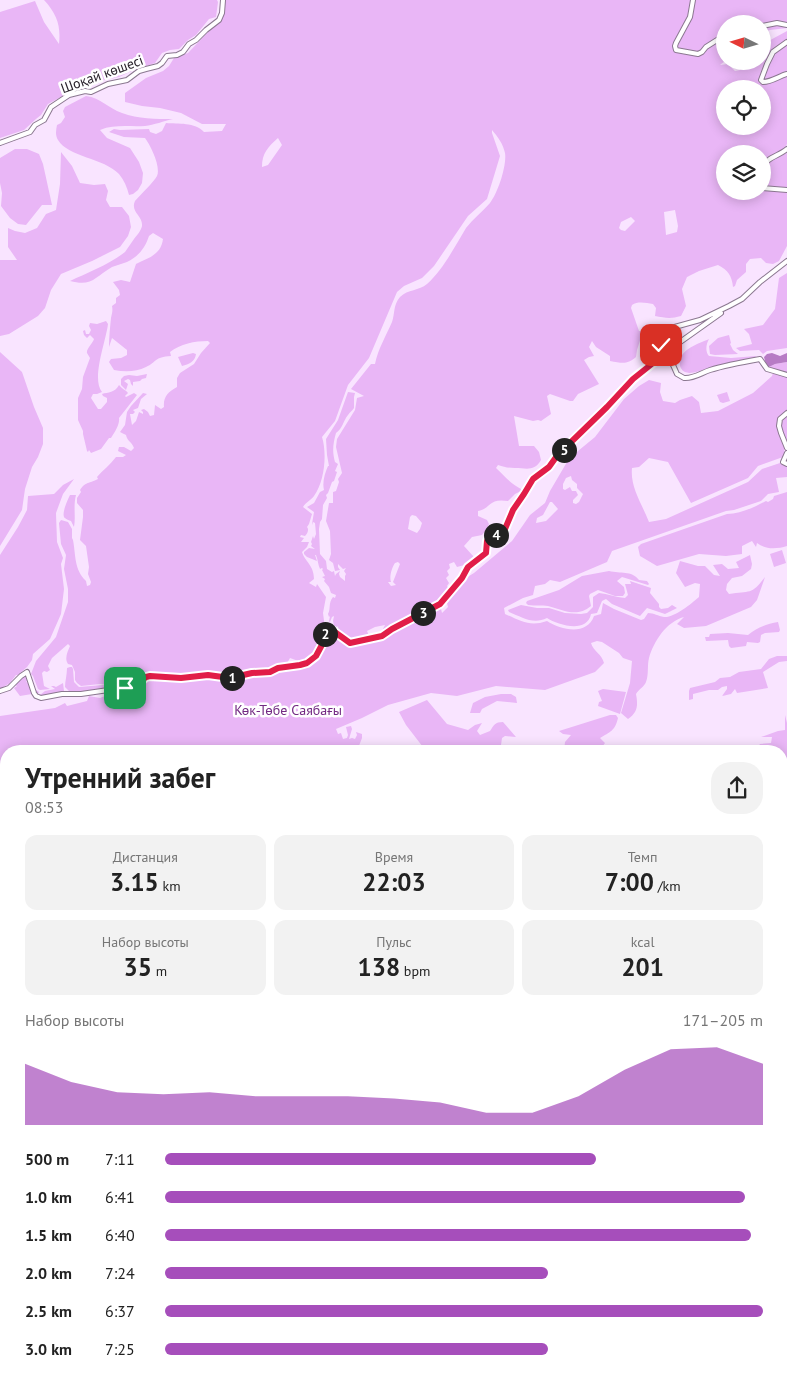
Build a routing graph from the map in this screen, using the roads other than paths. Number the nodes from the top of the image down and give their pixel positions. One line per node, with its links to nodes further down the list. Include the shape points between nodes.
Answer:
1 (223, 0): 8 (street, Шоқай көшесі, via 219,20 183,52 167,56 158,66 139,71 127,80 91,92 69,95 51,107 44,120 30,132)
2 (693, 0): 5 (street, via 690,18 676,43 676,50 698,54)
3 (771, 24): 4 (street)
4 (787, 25)
5 (716, 41)
6 (787, 42): 7 (street, via 773,53 762,80 769,82)
7 (787, 74)
8 (0, 143)
9 (787, 149): 10 (street)
10 (771, 158)
11 (771, 189): 12 (street)
12 (787, 190)
13 (787, 261): 15 (street, via 742,299 700,320 671,328 662,339)
14 (721, 313): 15 (street)
15 (663, 355): 16 (street, via 684,378 760,359 767,369); 21 (street, via 633,379 549,467 533,479 503,532 489,537 486,553 468,567 440,604 382,636 350,643 329,630 316,656 307,663 230,678 150,676 133,688 44,698 34,693 27,672 9,688)
16 (787, 375)
17 (787, 413): 18 (street, via 780,418 779,426)
18 (787, 448)
19 (787, 453): 20 (street, via 783,462)
20 (787, 464)
21 (0, 691)

